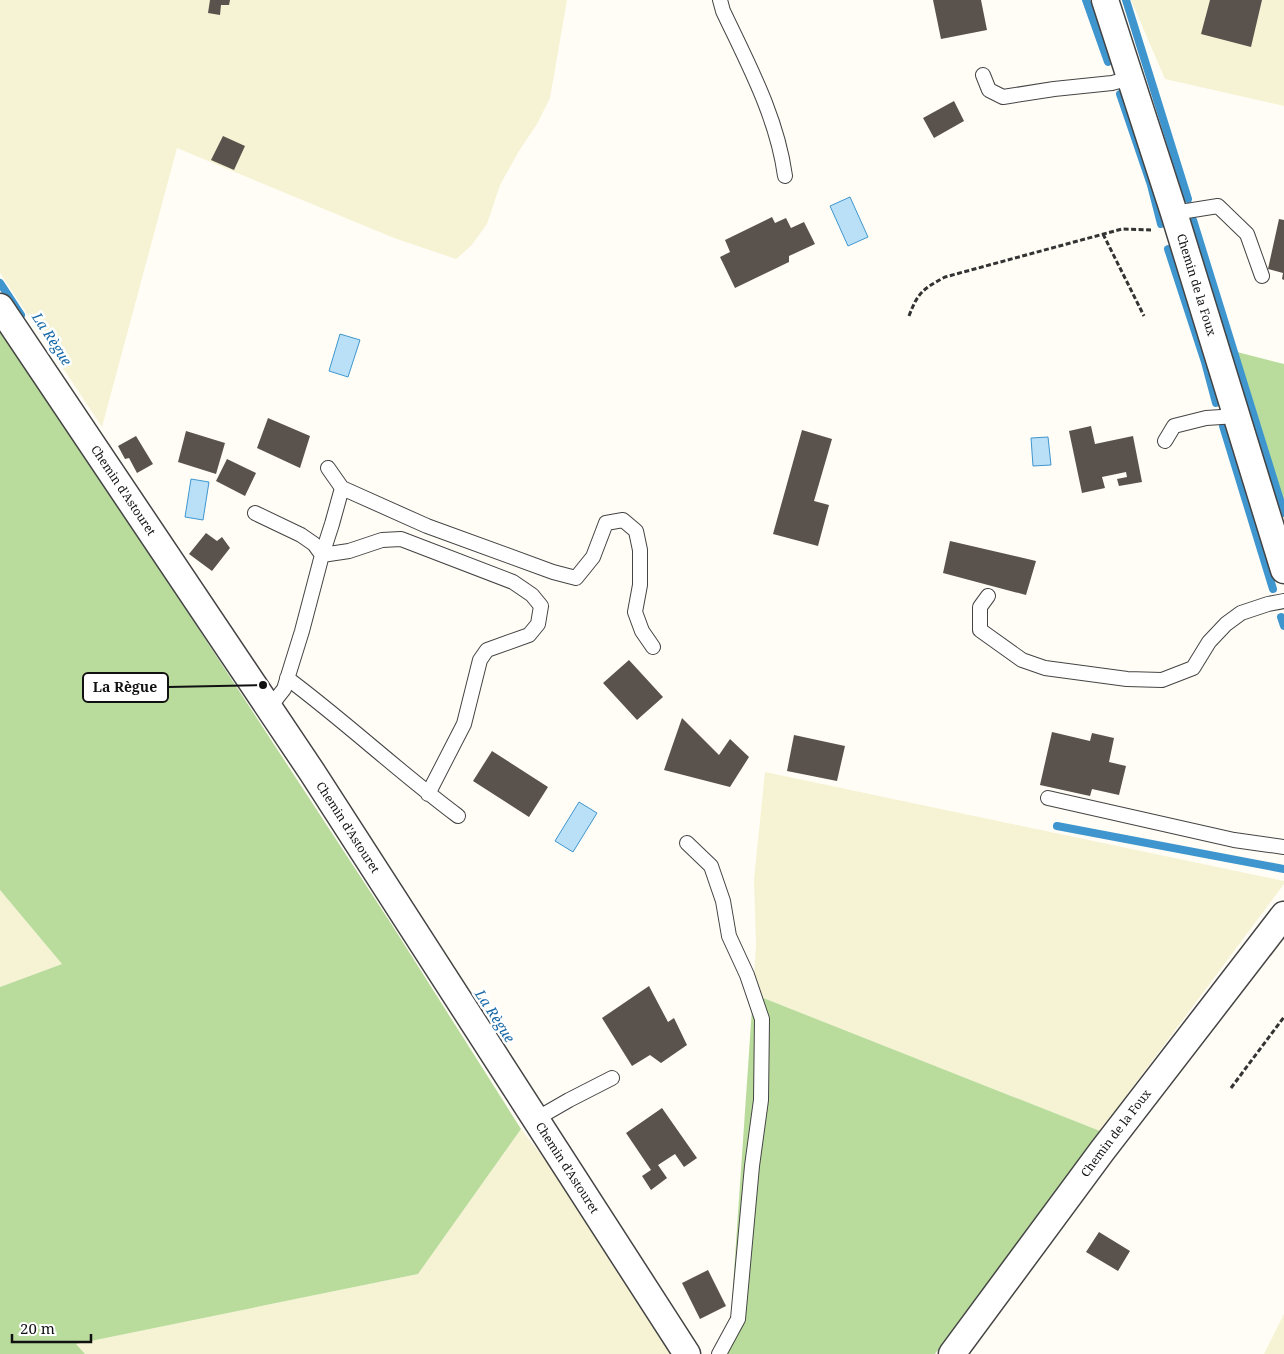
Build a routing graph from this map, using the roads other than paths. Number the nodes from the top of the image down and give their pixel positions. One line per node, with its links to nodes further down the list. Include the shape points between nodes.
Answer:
1 (720, 0): 5 (lane, via 762,92 782,152)
2 (1105, 0): 4 (street, Chemin de la Foux)
3 (983, 75): 4 (lane, via 989,90 1003,97)
4 (1131, 78): 6 (street, Chemin de la Foux)
5 (785, 176)
6 (1177, 222): 7 (lane, via 1218,206 1246,234); 9 (street, Chemin de la Foux)
7 (1262, 276)
8 (0, 307): 20 (street, Chemin d'Astouret)
9 (1237, 416): 10 (lane, via 1206,418 1174,426); 15 (street, Chemin de la Foux)
10 (1165, 442)
11 (328, 468): 12 (lane)
12 (342, 488): 14 (lane); 18 (lane, via 427,526 576,578 593,557 606,523 623,520 636,531 640,550 640,585 635,612)
13 (255, 513): 14 (lane, via 301,535)
14 (322, 555): 19 (lane); 21 (lane, via 349,551 382,540 402,539 513,582 541,606 538,624 529,635 487,650 480,660 464,724)
15 (1284, 570)
16 (988, 596): 17 (lane, via 980,607 980,630 1022,660 1045,668 1127,680 1162,680 1193,668 1208,642 1226,624 1241,613)
17 (1284, 601)
18 (653, 647)
19 (287, 678): 20 (lane, via 284,689); 21 (lane)
20 (269, 708): 28 (street, Chemin d'Astouret)
21 (428, 794): 23 (lane)
22 (1048, 798): 25 (lane, via 1234,840)
23 (458, 816)
24 (686, 843): 30 (lane, via 710,866 723,901 729,936 748,975 762,1018 761,1100 738,1319)
25 (1284, 847)
26 (1284, 915): 31 (street, Chemin de la Foux, via 1102,1151)
27 (612, 1078): 28 (lane)
28 (536, 1119): 29 (street, Chemin d'Astouret)
29 (687, 1354)
30 (719, 1354)
31 (952, 1354)

